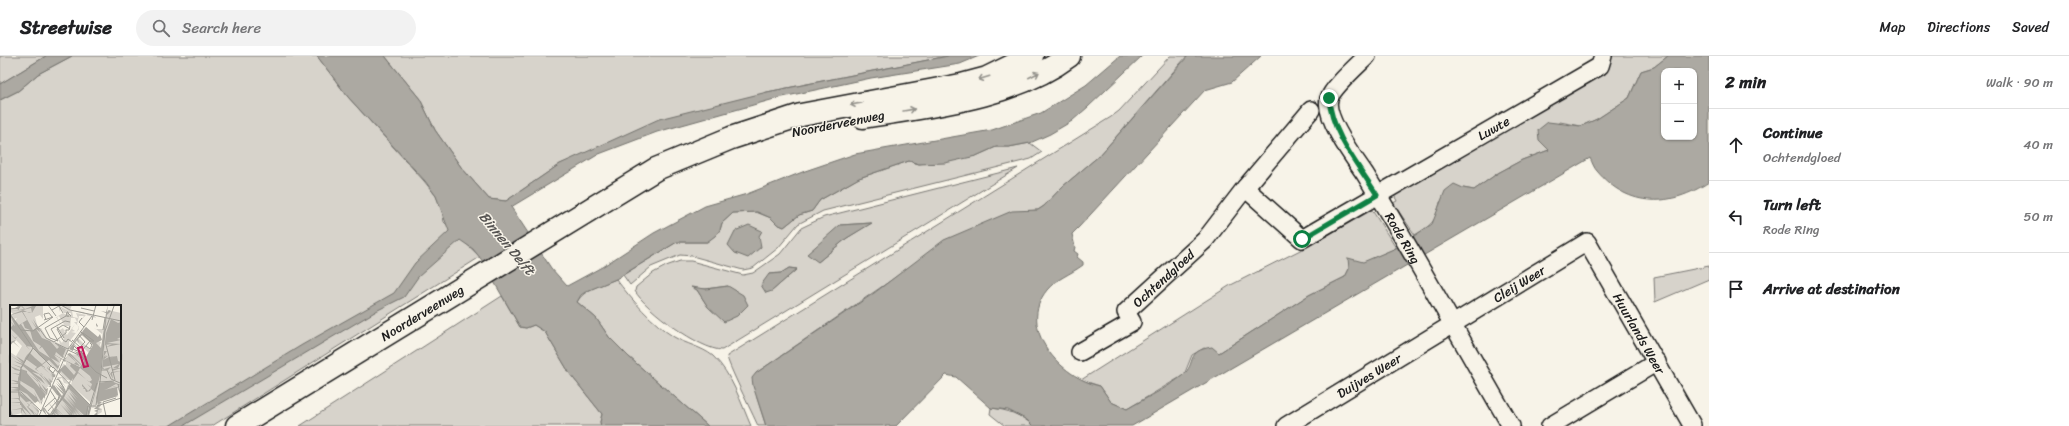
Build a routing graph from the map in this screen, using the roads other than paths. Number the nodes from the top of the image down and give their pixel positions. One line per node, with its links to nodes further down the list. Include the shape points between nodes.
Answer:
1 (1032, 56): 8 (street, Noorderveenweg, one-way to 8, via 987,78 801,115 731,138 656,169)
2 (1069, 56): 8 (street, Noorderveenweg, one-way to 2, via 732,149 804,127 962,100 991,92 1024,81)
3 (1367, 56): 7 (street, Rode Ring, via 1329,98 1330,113)
4 (1603, 56): 7 (street, Luwte, via 1600,66)
5 (1311, 110): 6 (street, Ochtendgloed)
6 (1245, 188): 7 (street, via 1302,239); 11 (street, Ochtendgloed, via 1205,240 1126,312 1132,322)
7 (1377, 195): 10 (street, Rode Ring)
8 (608, 198): 14 (street, Noorderveenweg)
9 (1587, 242): 10 (street, Cleij Weer); 12 (street, Huurlands Weer)
10 (1451, 324): 15 (street, Duijves Weer); 16 (street, Rode Ring)
11 (1080, 352)
12 (1657, 362): 13 (street, Huurlands Weer); 17 (street)
13 (1692, 425)
14 (236, 426)
15 (1286, 426)
16 (1511, 426)
17 (1550, 426)

